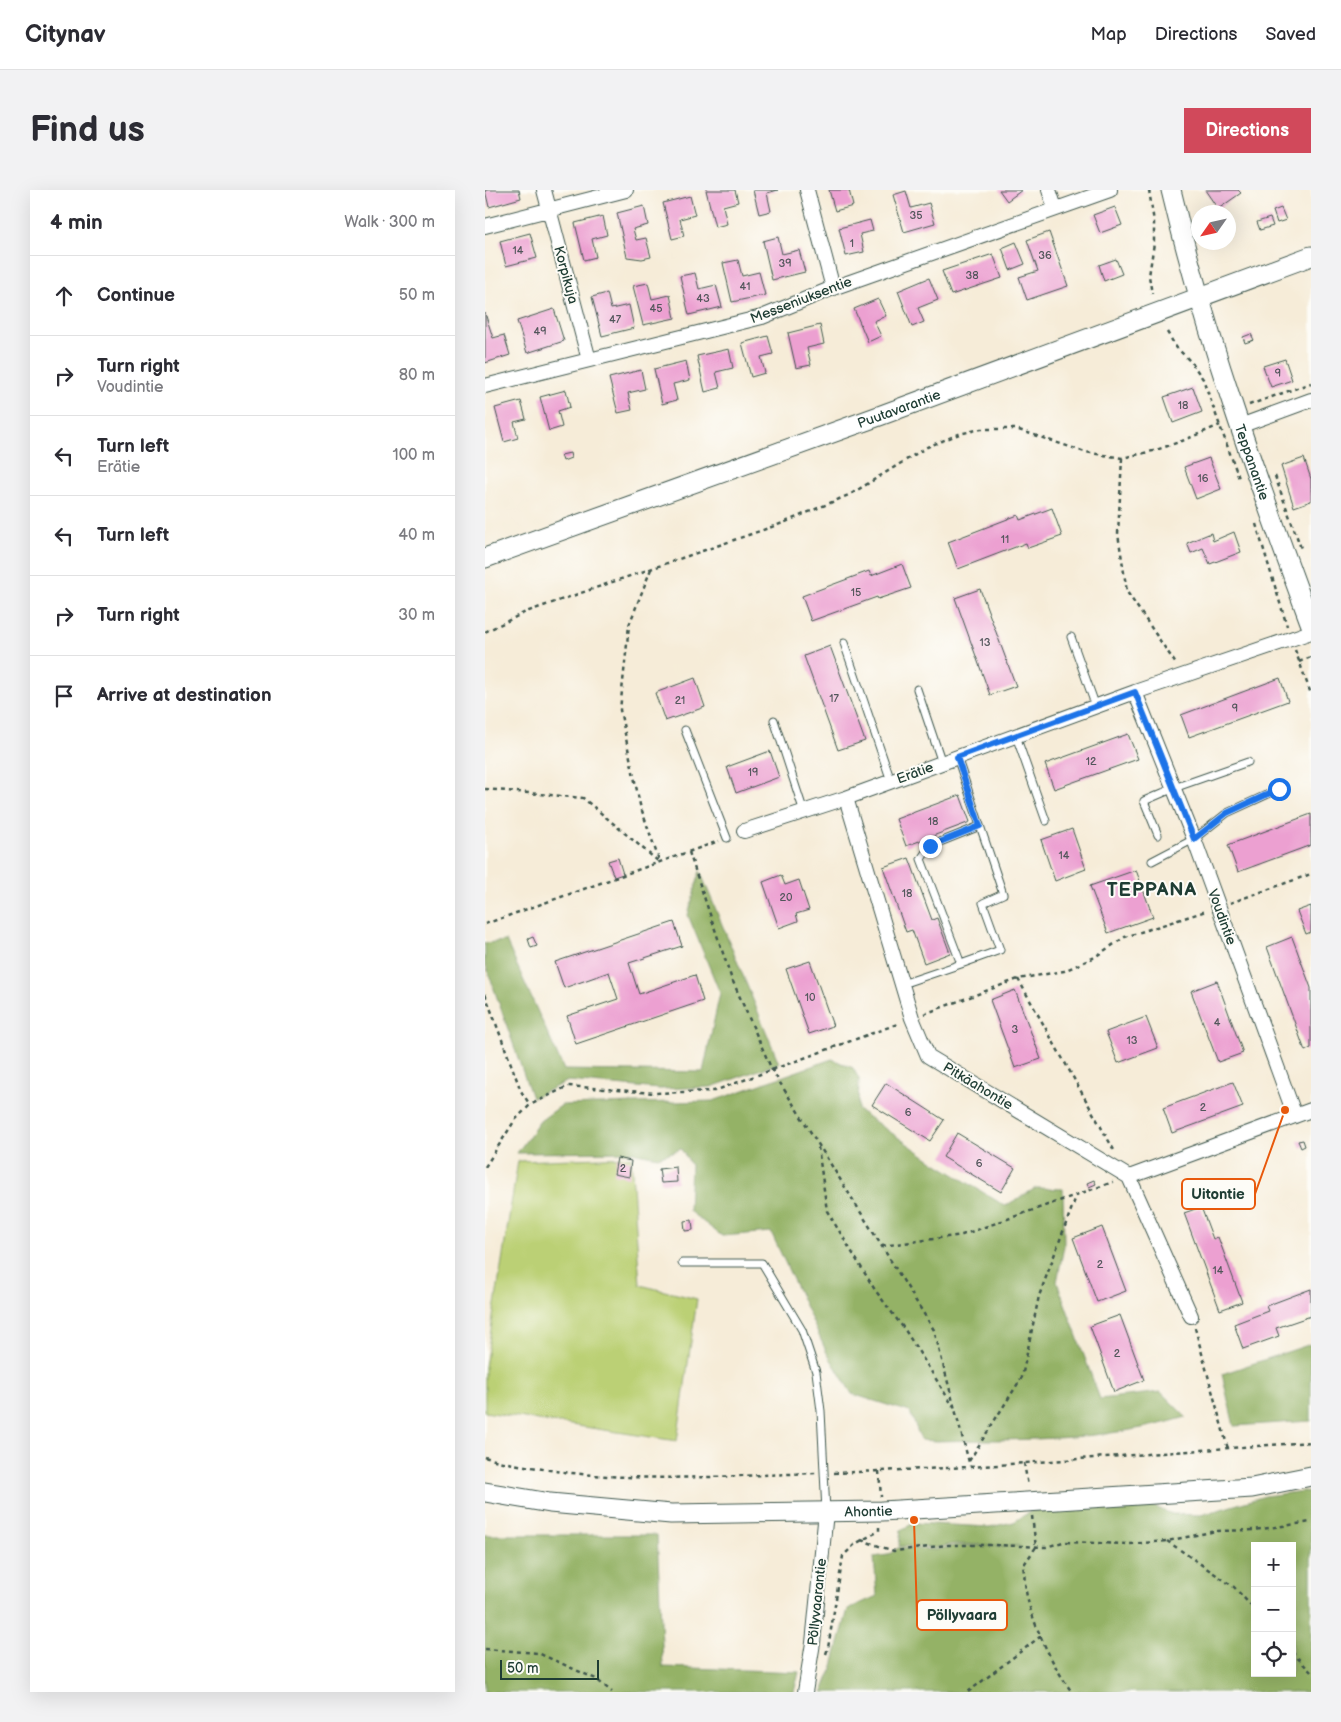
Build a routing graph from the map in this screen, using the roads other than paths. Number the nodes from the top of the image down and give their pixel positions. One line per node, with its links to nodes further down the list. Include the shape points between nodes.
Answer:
1 (544, 190): 8 (street, Korpikuja)
2 (626, 190): 8 (street)
3 (807, 190): 11 (street)
4 (1049, 190): 7 (street)
5 (1110, 190): 7 (street, Messeniuksentie)
6 (1171, 190): 12 (street, Teppanantie)
7 (1055, 208): 11 (street, Messeniuksentie)
8 (549, 210): 9 (street); 13 (street, Korpikuja)
9 (485, 226)
10 (1311, 256): 12 (street, Puutavarantie)
11 (833, 288): 13 (street, Messeniuksentie, via 762,317)
12 (1199, 298): 16 (street, Teppanantie); 17 (street, Puutavarantie)
13 (589, 360): 14 (street, Messeniuksentie)
14 (485, 386)
15 (1311, 400): 16 (street)
16 (1237, 418): 18 (street, Teppanantie)
17 (485, 558)
18 (1311, 625)
19 (1311, 632): 23 (street, Erätie)
20 (1071, 637): 24 (lane)
21 (843, 643): 31 (lane)
22 (917, 689): 30 (lane)
23 (1135, 692): 24 (street, Erätie); 32 (street, Voudintie)
24 (1096, 706): 27 (street, Erätie)
25 (774, 720): 35 (lane)
26 (685, 730): 40 (lane)
27 (1017, 736): 28 (street, Erätie); 36 (lane)
28 (957, 757): 30 (street, Erätie); 37 (lane)
29 (1248, 762): 32 (lane)
30 (942, 763): 31 (street, Erätie)
31 (891, 781): 34 (street, Erätie)
32 (1174, 788): 39 (lane, via 1144,801); 41 (street, Voudintie)
33 (1279, 789): 41 (lane, via 1227,813)
34 (846, 798): 35 (street, Erätie); 44 (street, Pitkäahontie)
35 (804, 812): 38 (street, Erätie)
36 (1046, 821)
37 (980, 826): 43 (lane, via 930,846 921,859); 43 (lane, via 1003,894 983,903 1000,950)
38 (744, 831)
39 (1158, 836)
40 (727, 838)
41 (1194, 839): 42 (lane); 46 (street, Voudintie)
42 (1152, 861)
43 (961, 964): 44 (lane)
44 (902, 984): 47 (street, Pitkäahontie, via 928,1056)
45 (1311, 1110): 46 (street)
46 (1295, 1116): 47 (street)
47 (1129, 1177): 49 (street)
48 (682, 1263): 52 (lane, via 762,1263 802,1330 816,1372)
49 (1191, 1316)
50 (1311, 1476): 52 (street, Ahontie, via 1253,1488)
51 (485, 1492): 52 (street, Ahontie, via 550,1503 671,1514)
52 (826, 1512): 53 (street, Pöllyvaarantie)
53 (805, 1692)

